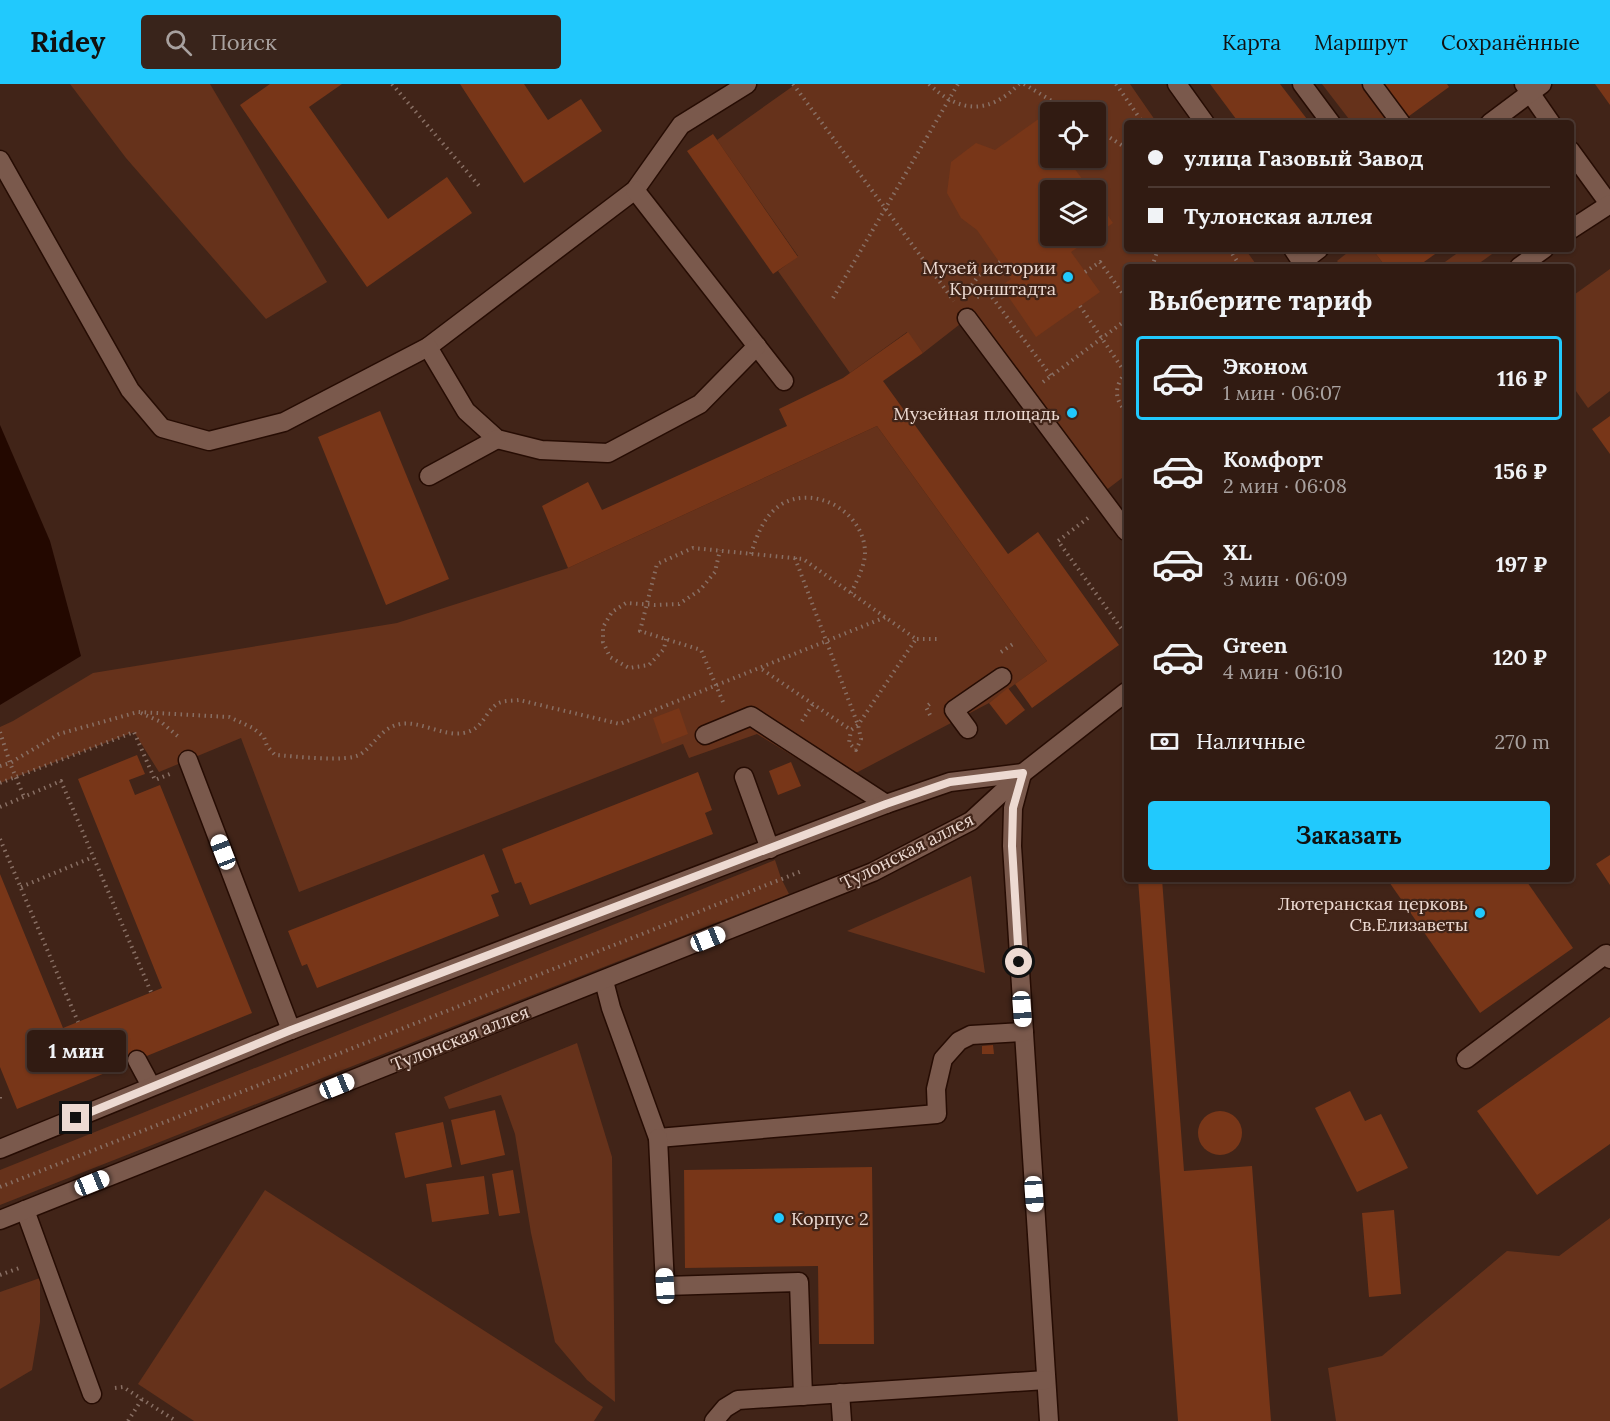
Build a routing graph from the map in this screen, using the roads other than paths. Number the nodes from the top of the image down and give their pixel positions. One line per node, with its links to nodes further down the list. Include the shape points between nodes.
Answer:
1 (747, 84): 13 (street, via 681,125)
2 (1177, 84): 6 (street)
3 (1302, 84): 7 (street)
4 (1372, 84): 8 (street)
5 (1532, 87): 9 (street); 10 (street)
6 (1203, 120)
7 (1329, 120)
8 (1399, 120)
9 (1494, 120)
10 (1549, 120)
11 (1574, 156): 14 (street)
12 (0, 160): 21 (street, via 130,390 162,428 209,441 284,422)
13 (635, 190): 21 (street); 22 (street)
14 (1610, 205): 15 (street)
15 (1574, 228)
16 (1313, 252): 18 (street)
17 (1540, 252): 19 (street)
18 (1300, 259)
19 (1523, 264)
20 (962, 311): 26 (street)
21 (428, 346): 24 (street, via 466,411)
22 (757, 346): 23 (street); 24 (street, via 700,404 608,453 540,450)
23 (784, 381)
24 (497, 439): 25 (street)
25 (429, 476)
26 (1124, 528)
27 (1002, 676): 29 (street, via 954,710)
28 (1124, 694): 32 (street, Тулонская аллея)
29 (968, 729)
30 (705, 735): 34 (street, via 751,716)
31 (190, 763): 38 (street)
32 (1023, 773): 34 (street, via 950,782); 37 (street, Тулонская аллея, via 971,821 873,872); 39 (street, via 1013,808 1012,846)
33 (744, 777): 35 (street)
34 (886, 804): 35 (street)
35 (770, 849): 38 (street)
36 (1609, 954): 40 (street)
37 (604, 981): 43 (street); 45 (street, Тулонская аллея)
38 (291, 1030): 42 (street)
39 (1024, 1032): 43 (street, via 971,1035 959,1041 943,1059 936,1089 938,1114); 47 (street)
40 (1466, 1059)
41 (137, 1060): 42 (street)
42 (151, 1086): 44 (street)
43 (658, 1138): 50 (street, via 665,1286 799,1282)
44 (0, 1149)
45 (25, 1210): 46 (street, Тулонская аллея); 48 (street)
46 (0, 1220)
47 (1046, 1380): 49 (street); 53 (street)
48 (92, 1394)
49 (840, 1394): 50 (street); 52 (street)
50 (803, 1396): 51 (street, via 738,1400)
51 (714, 1421)
52 (842, 1421)
53 (1049, 1421)

